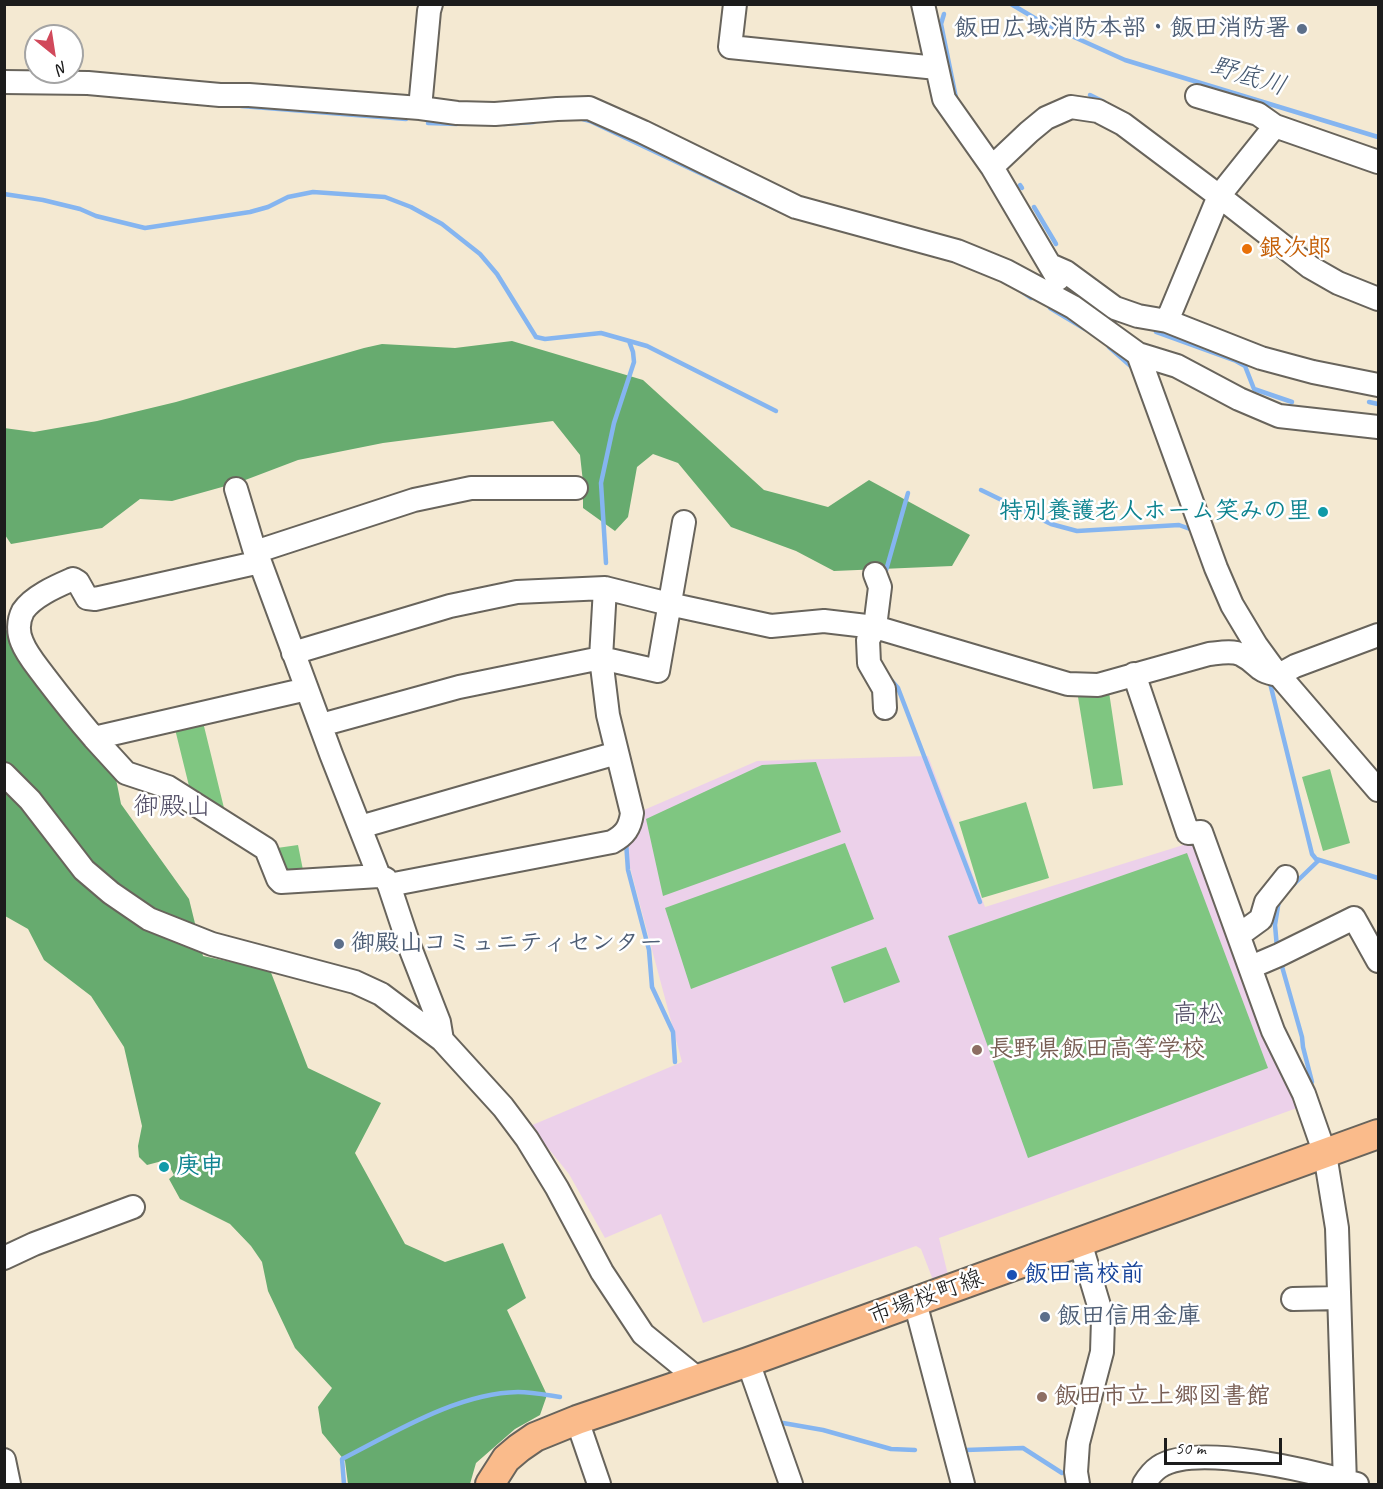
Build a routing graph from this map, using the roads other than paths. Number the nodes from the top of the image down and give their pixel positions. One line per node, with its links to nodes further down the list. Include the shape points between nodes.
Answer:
1 (431, 4): 7 (street)
2 (735, 4): 4 (street, via 730,47)
3 (923, 4): 4 (street)
4 (938, 68): 10 (street, via 944,99)
5 (4, 82): 7 (street, via 88,83)
6 (1197, 96): 8 (street, via 1258,114)
7 (420, 108): 14 (street, via 495,114 589,108 796,207 982,260)
8 (1275, 126): 9 (street); 11 (street)
9 (1378, 162)
10 (992, 167): 11 (street, via 1046,118 1071,106 1098,111 1123,124); 12 (street)
11 (1219, 196): 13 (street, via 1310,267 1338,284); 15 (street)
12 (1050, 266): 14 (street); 15 (street, via 1066,272 1114,308)
13 (1378, 299)
14 (1072, 307): 16 (street)
15 (1167, 321): 17 (street, via 1261,358)
16 (1138, 354): 18 (street, via 1177,366 1279,416); 31 (street, via 1232,605)
17 (1378, 386)
18 (1378, 428)
19 (576, 488): 22 (street, via 471,488 414,500)
20 (236, 489): 22 (street)
21 (684, 522): 25 (street)
22 (257, 557): 28 (street); 35 (street, via 95,599 87,598 73,579 29,604 19,622 22,643)
23 (875, 574): 26 (street, via 880,587)
24 (605, 588): 25 (street); 28 (street, via 517,592 472,601); 29 (street)
25 (669, 604): 26 (street, via 771,626 824,621); 29 (street, via 658,671)
26 (875, 627): 30 (street, via 1068,684 1098,685); 33 (street, via 868,640 870,663 884,689)
27 (1378, 635): 31 (street)
28 (293, 653): 32 (street)
29 (601, 658): 34 (street, via 459,687); 36 (street)
30 (1134, 674): 31 (street, via 1224,652 1242,654 1263,672); 42 (street, via 1188,833 1201,832)
31 (1279, 675): 38 (street)
32 (307, 689): 34 (street); 35 (street)
33 (885, 708)
34 (321, 725): 39 (street)
35 (94, 738): 41 (street, via 126,773 168,788 266,849 281,882)
36 (617, 753): 39 (street); 41 (street, via 632,813 630,827 622,837 612,842)
37 (4, 774): 45 (street, via 30,800 84,870 148,919 212,944 355,982 381,994)
38 (1378, 790)
39 (360, 827): 41 (street)
40 (1286, 877): 42 (street, via 1266,902 1261,919)
41 (384, 880): 45 (street, via 439,1022)
42 (1239, 935): 44 (street)
43 (1378, 961): 44 (street, via 1354,918)
44 (1251, 967): 47 (street, via 1273,1031 1304,1094)
45 (442, 1040): 55 (street, via 527,1139 602,1272 644,1334)
46 (1378, 1134): 47 (main road, 市場桜町線)
47 (1325, 1154): 49 (main road, 市場桜町線); 51 (street, via 1337,1228)
48 (133, 1207): 50 (street)
49 (1080, 1242): 53 (main road, 市場桜町線); 64 (street, via 1103,1319 1102,1352 1078,1443)
50 (4, 1258)
51 (1339, 1298): 52 (street); 58 (street)
52 (1293, 1299)
53 (915, 1302): 54 (main road, 市場桜町線); 63 (street)
54 (748, 1362): 55 (main road, 市場桜町線); 62 (street)
55 (698, 1380): 56 (main road, 市場桜町線)
56 (577, 1420): 60 (main road, 市場桜町線, via 519,1448 506,1459); 61 (street)
57 (5, 1460): 59 (street)
58 (1349, 1483): 65 (street, via 1302,1471 1203,1456 1159,1467)
59 (9, 1485)
60 (490, 1485)
61 (599, 1485)
62 (792, 1485)
63 (963, 1485)
64 (1078, 1485)
65 (1144, 1485)

